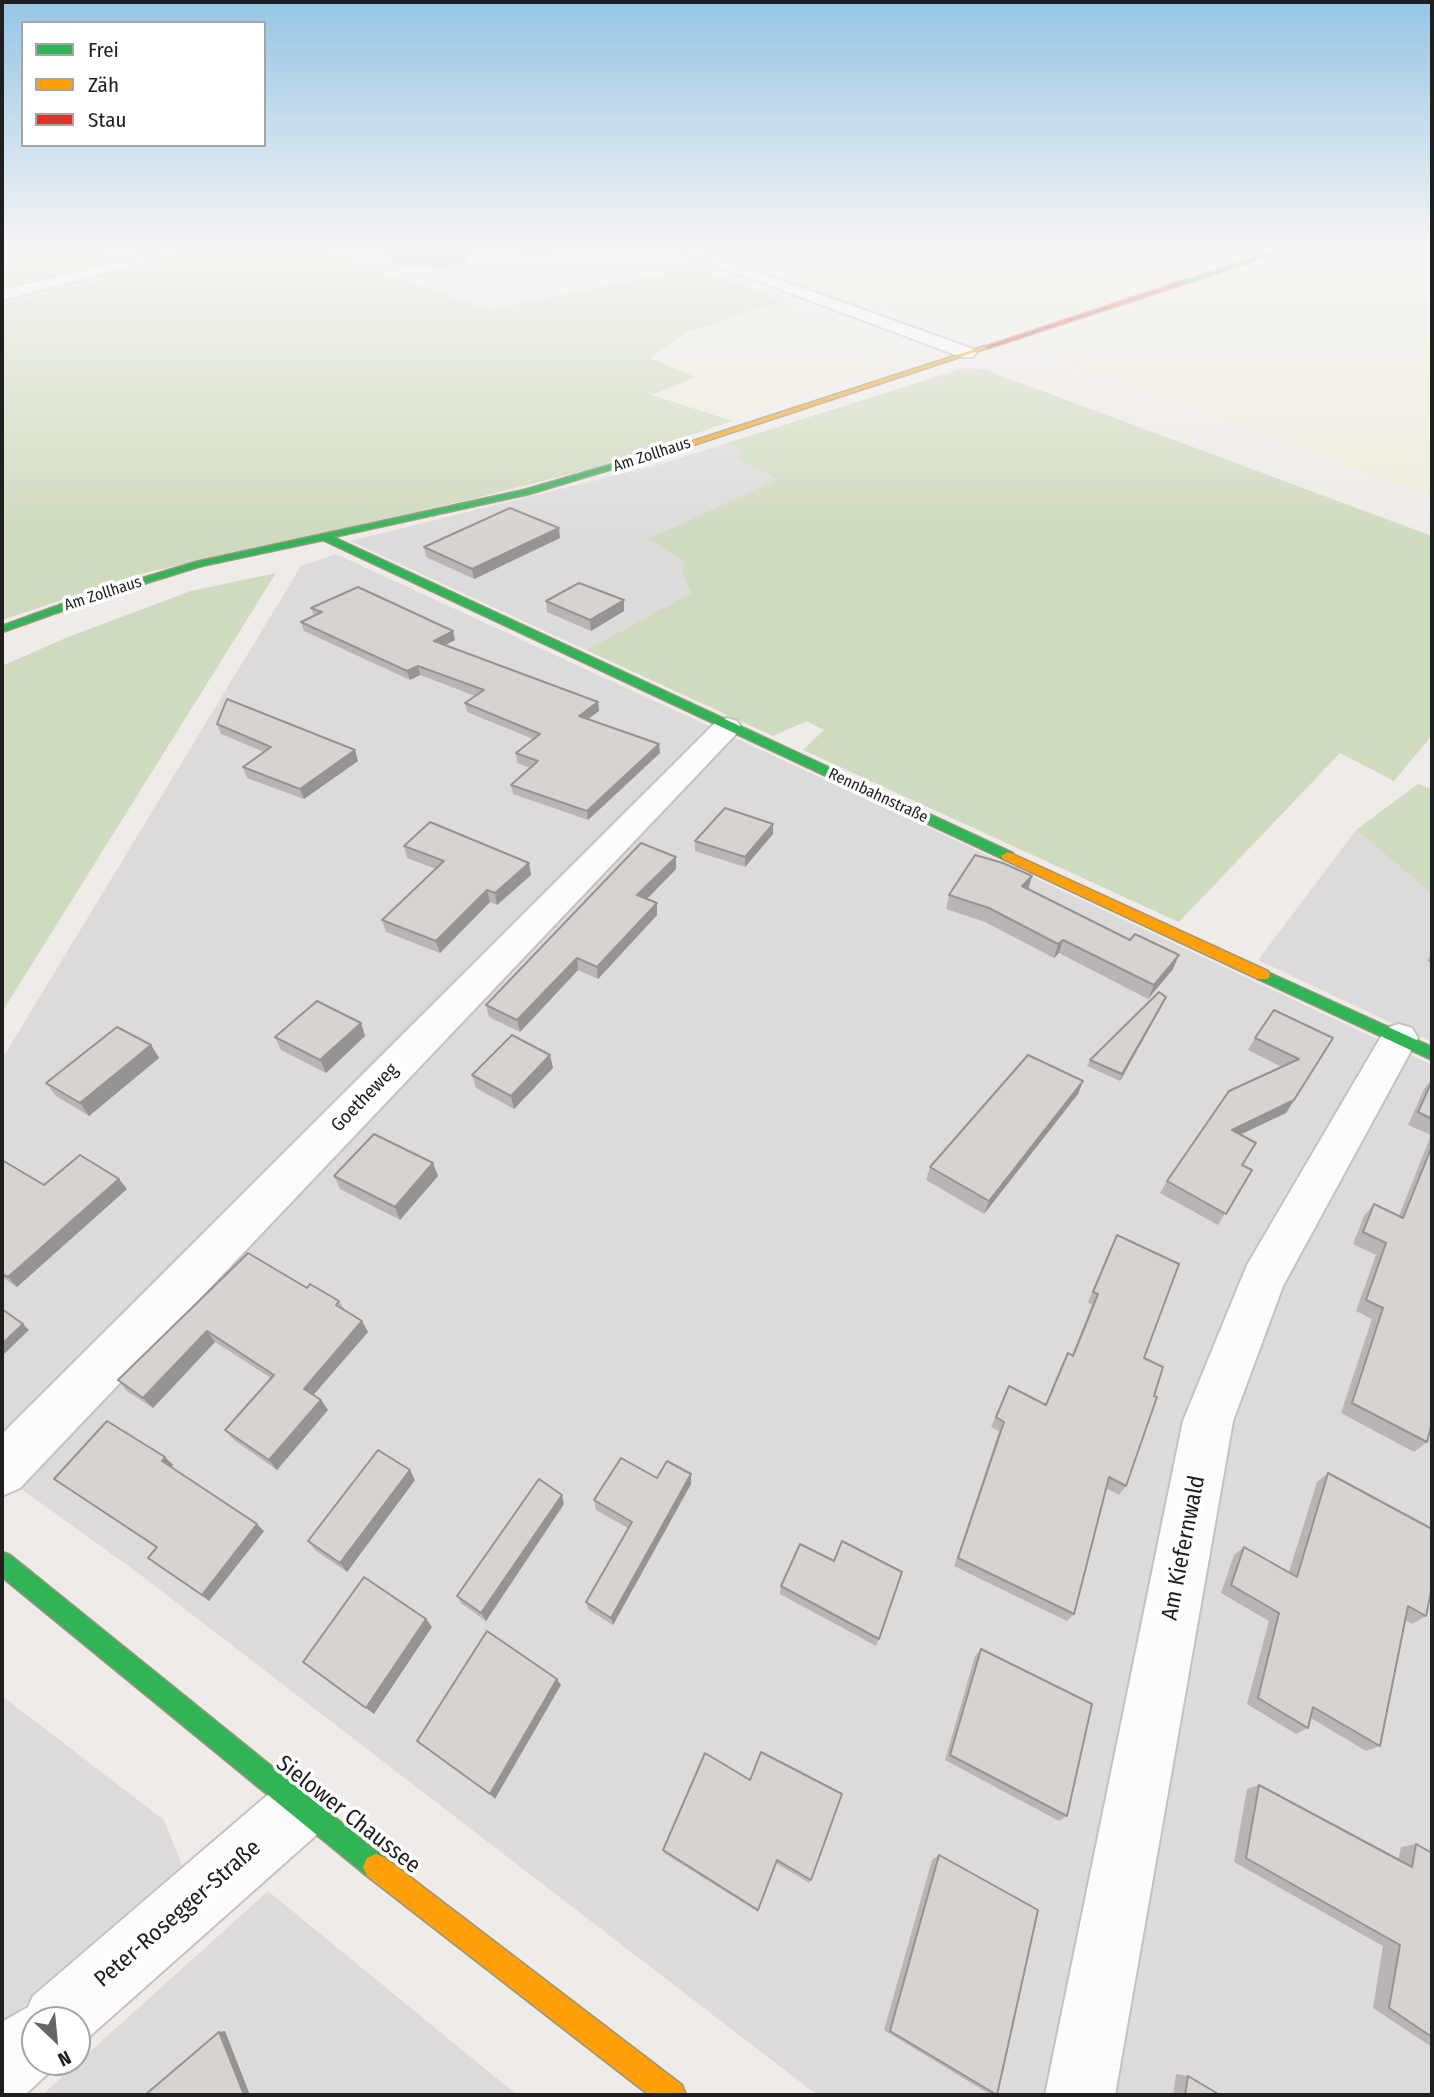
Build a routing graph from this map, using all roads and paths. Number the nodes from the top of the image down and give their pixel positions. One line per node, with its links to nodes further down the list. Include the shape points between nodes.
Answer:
1 (944, 345): 3 (street)
2 (992, 345): 3 (street, Am Zollhaus)
3 (967, 353): 4 (street, Am Zollhaus, via 610,468 526,492)
4 (325, 537): 5 (street, Am Zollhaus, via 198,564); 6 (street, Rennbahnstraße)
5 (2, 629)
6 (727, 727): 7 (street, Rennbahnstraße); 8 (street, Goetheweg)
7 (1415, 1046): 15 (street, Am Kiefernwald, via 1263,1279 1208,1421)
8 (2, 1470)
9 (2, 1563): 10 (street, Sielower Chaussee)
10 (300, 1808): 11 (street, Peter-Rosegger-Straße); 14 (street, Sielower Chaussee)
11 (73, 2006)
12 (21, 2051): 13 (street)
13 (2, 2068)
14 (672, 2095)
15 (1080, 2095)

